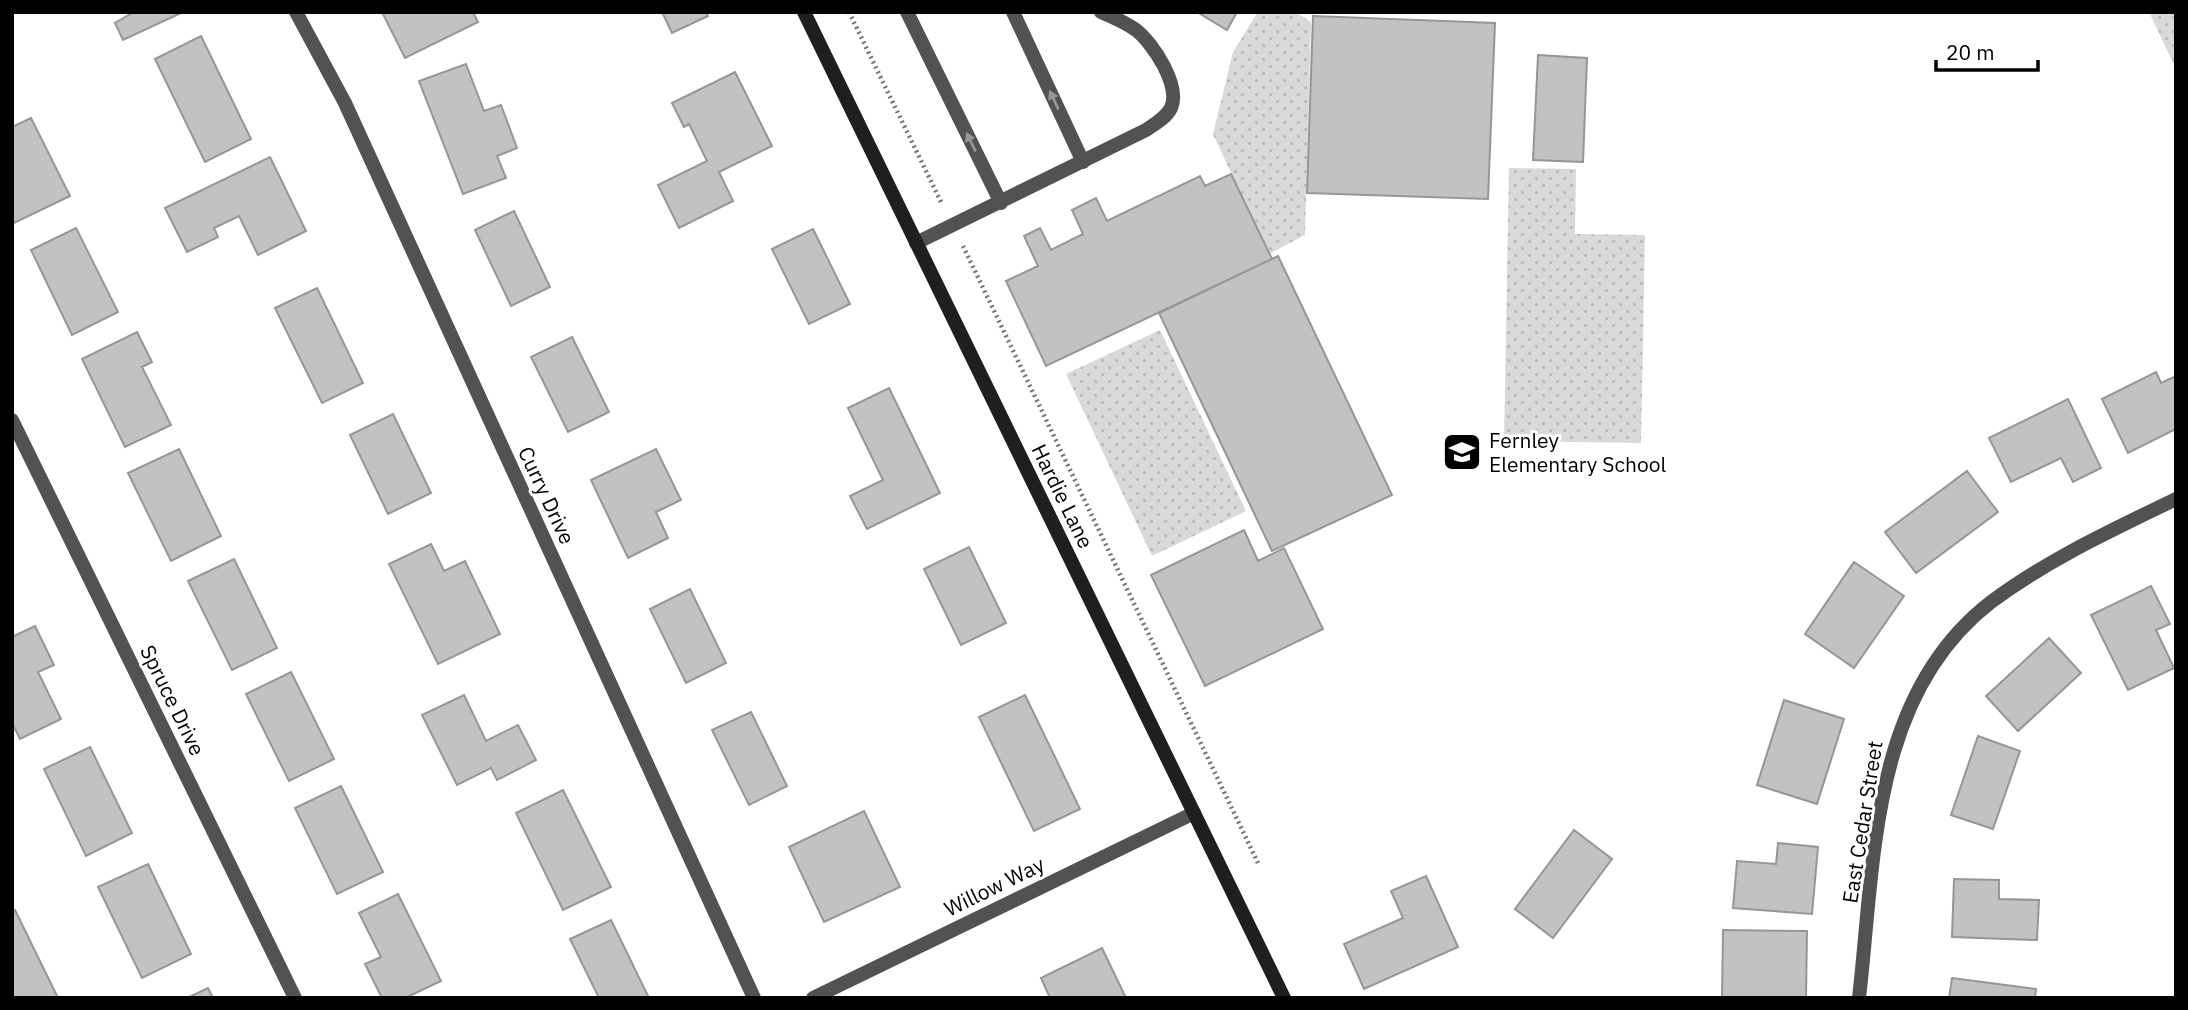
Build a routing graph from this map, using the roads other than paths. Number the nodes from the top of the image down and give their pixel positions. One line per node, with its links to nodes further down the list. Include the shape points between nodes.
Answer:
1 (296, 12): 13 (street, Curry Drive, via 345,103)
2 (804, 12): 8 (street, Hardie Lane)
3 (907, 12): 7 (street, one-way to 3)
4 (1013, 12): 6 (street, one-way to 4)
5 (1101, 12): 6 (street, via 1139,32 1168,77 1173,94 1162,120)
6 (1083, 162): 7 (street)
7 (1001, 203): 8 (street)
8 (916, 243): 11 (street, Hardie Lane)
9 (12, 421): 12 (street, Spruce Drive)
10 (2176, 499): 16 (street, East Cedar Street, via 2041,568 1989,604 1951,641 1919,684 1898,731 1884,790)
11 (1194, 813): 14 (street, Willow Way); 15 (street, Hardie Lane)
12 (295, 998)
13 (754, 998)
14 (813, 998)
15 (1284, 998)
16 (1859, 998)

